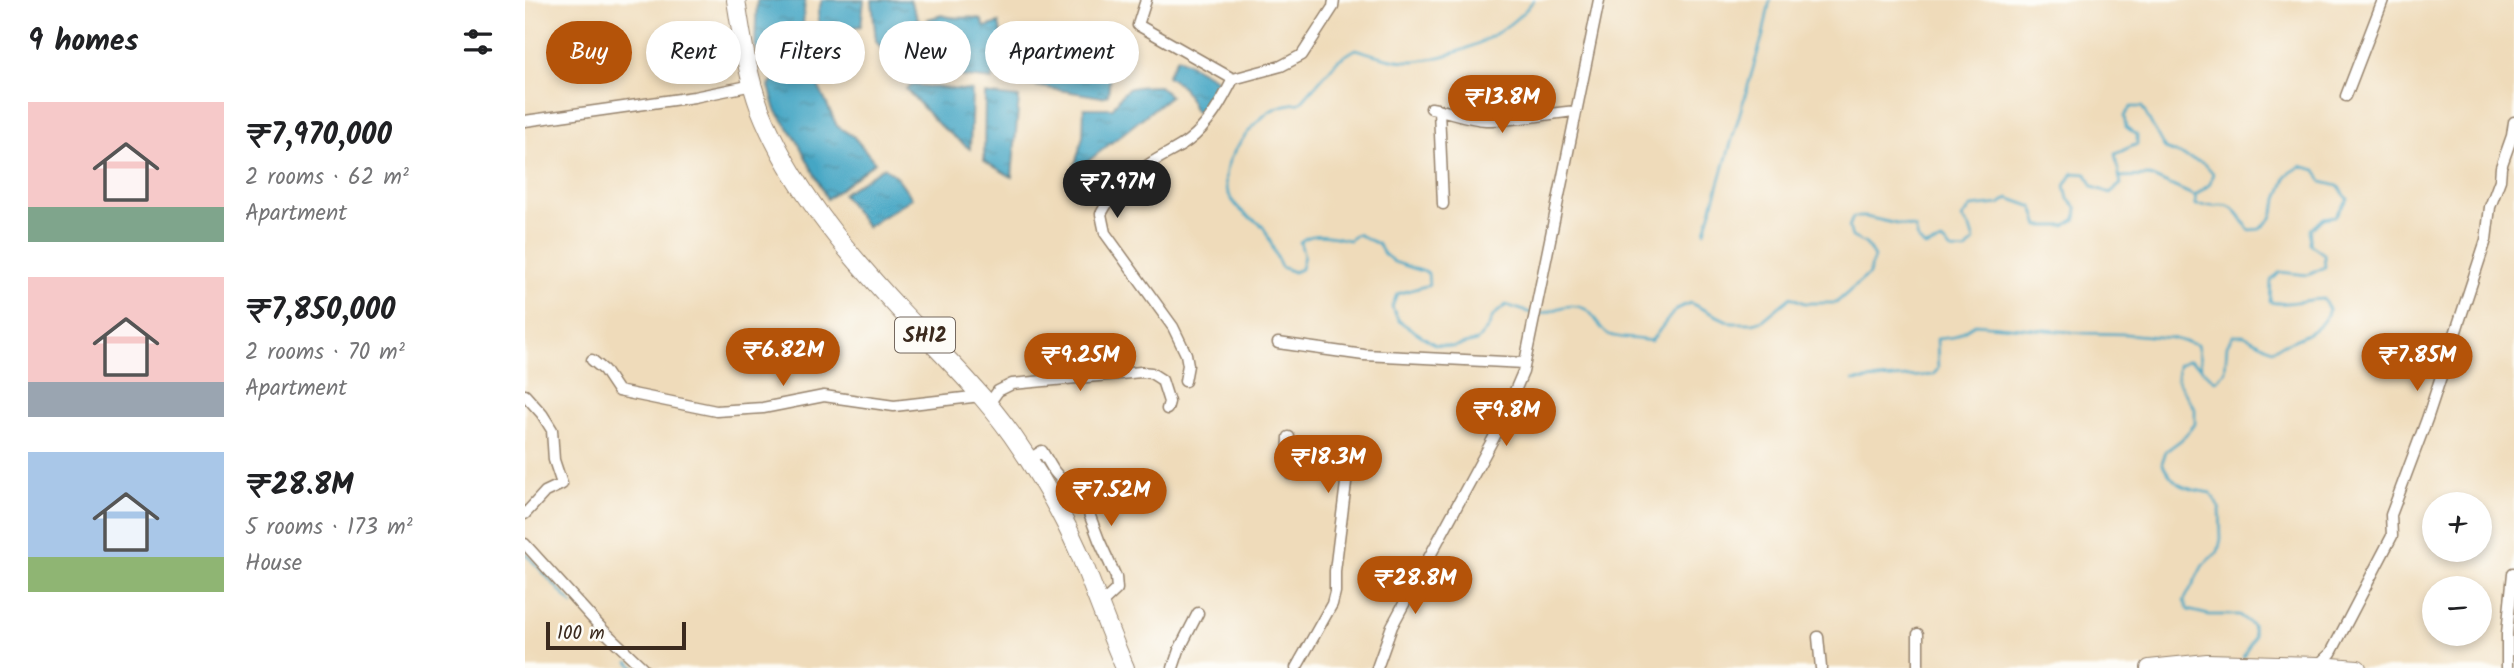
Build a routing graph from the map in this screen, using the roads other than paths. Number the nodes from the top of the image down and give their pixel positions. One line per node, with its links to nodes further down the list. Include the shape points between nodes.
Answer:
1 (737, 0): 7 (main road, SH12)
2 (1146, 0): 6 (street, via 1137,25)
3 (1335, 0): 6 (street, via 1302,55)
4 (1599, 0): 9 (street)
5 (2383, 0): 8 (street)
6 (1233, 79): 16 (street, via 1203,127 1150,163 1101,214 1105,233 1173,327 1186,355)
7 (753, 85): 10 (street); 18 (main road, SH12, via 782,158 809,201 866,273)
8 (2346, 96)
9 (1575, 111): 12 (street, via 1484,120 1435,109); 15 (street)
10 (525, 121)
11 (2514, 122): 29 (street, via 2490,207 2486,240 2391,515 2392,536 2331,653)
12 (1443, 204)
13 (1278, 343): 15 (street, via 1364,355)
14 (592, 360): 18 (street, via 618,391 716,411 824,397 894,405)
15 (1525, 363): 34 (street, via 1499,428 1392,626)
16 (1185, 381)
17 (525, 395): 22 (street, via 552,430 562,484 545,492)
18 (984, 400): 19 (street, via 1012,383 1141,372 1162,380); 21 (main road, SH12)
19 (1167, 409)
20 (1289, 437): 33 (street, via 1290,474 1346,475 1332,604)
21 (1028, 460): 25 (main road, SH12, via 1077,549); 25 (street, via 1042,451 1088,511 1116,577 1117,589)
22 (525, 514)
23 (525, 544): 30 (street)
24 (2513, 573): 39 (street)
25 (1099, 606): 31 (main road, SH12)
26 (1198, 613): 32 (street)
27 (1918, 634): 36 (street)
28 (1818, 638): 35 (street)
29 (2318, 665): 37 (main road, via 2207,662); 38 (main road)
30 (643, 668)
31 (1125, 668)
32 (1173, 668)
33 (1296, 668)
34 (1377, 668)
35 (1821, 668)
36 (1918, 668)
37 (2149, 668)
38 (2358, 668)
39 (2507, 668)

